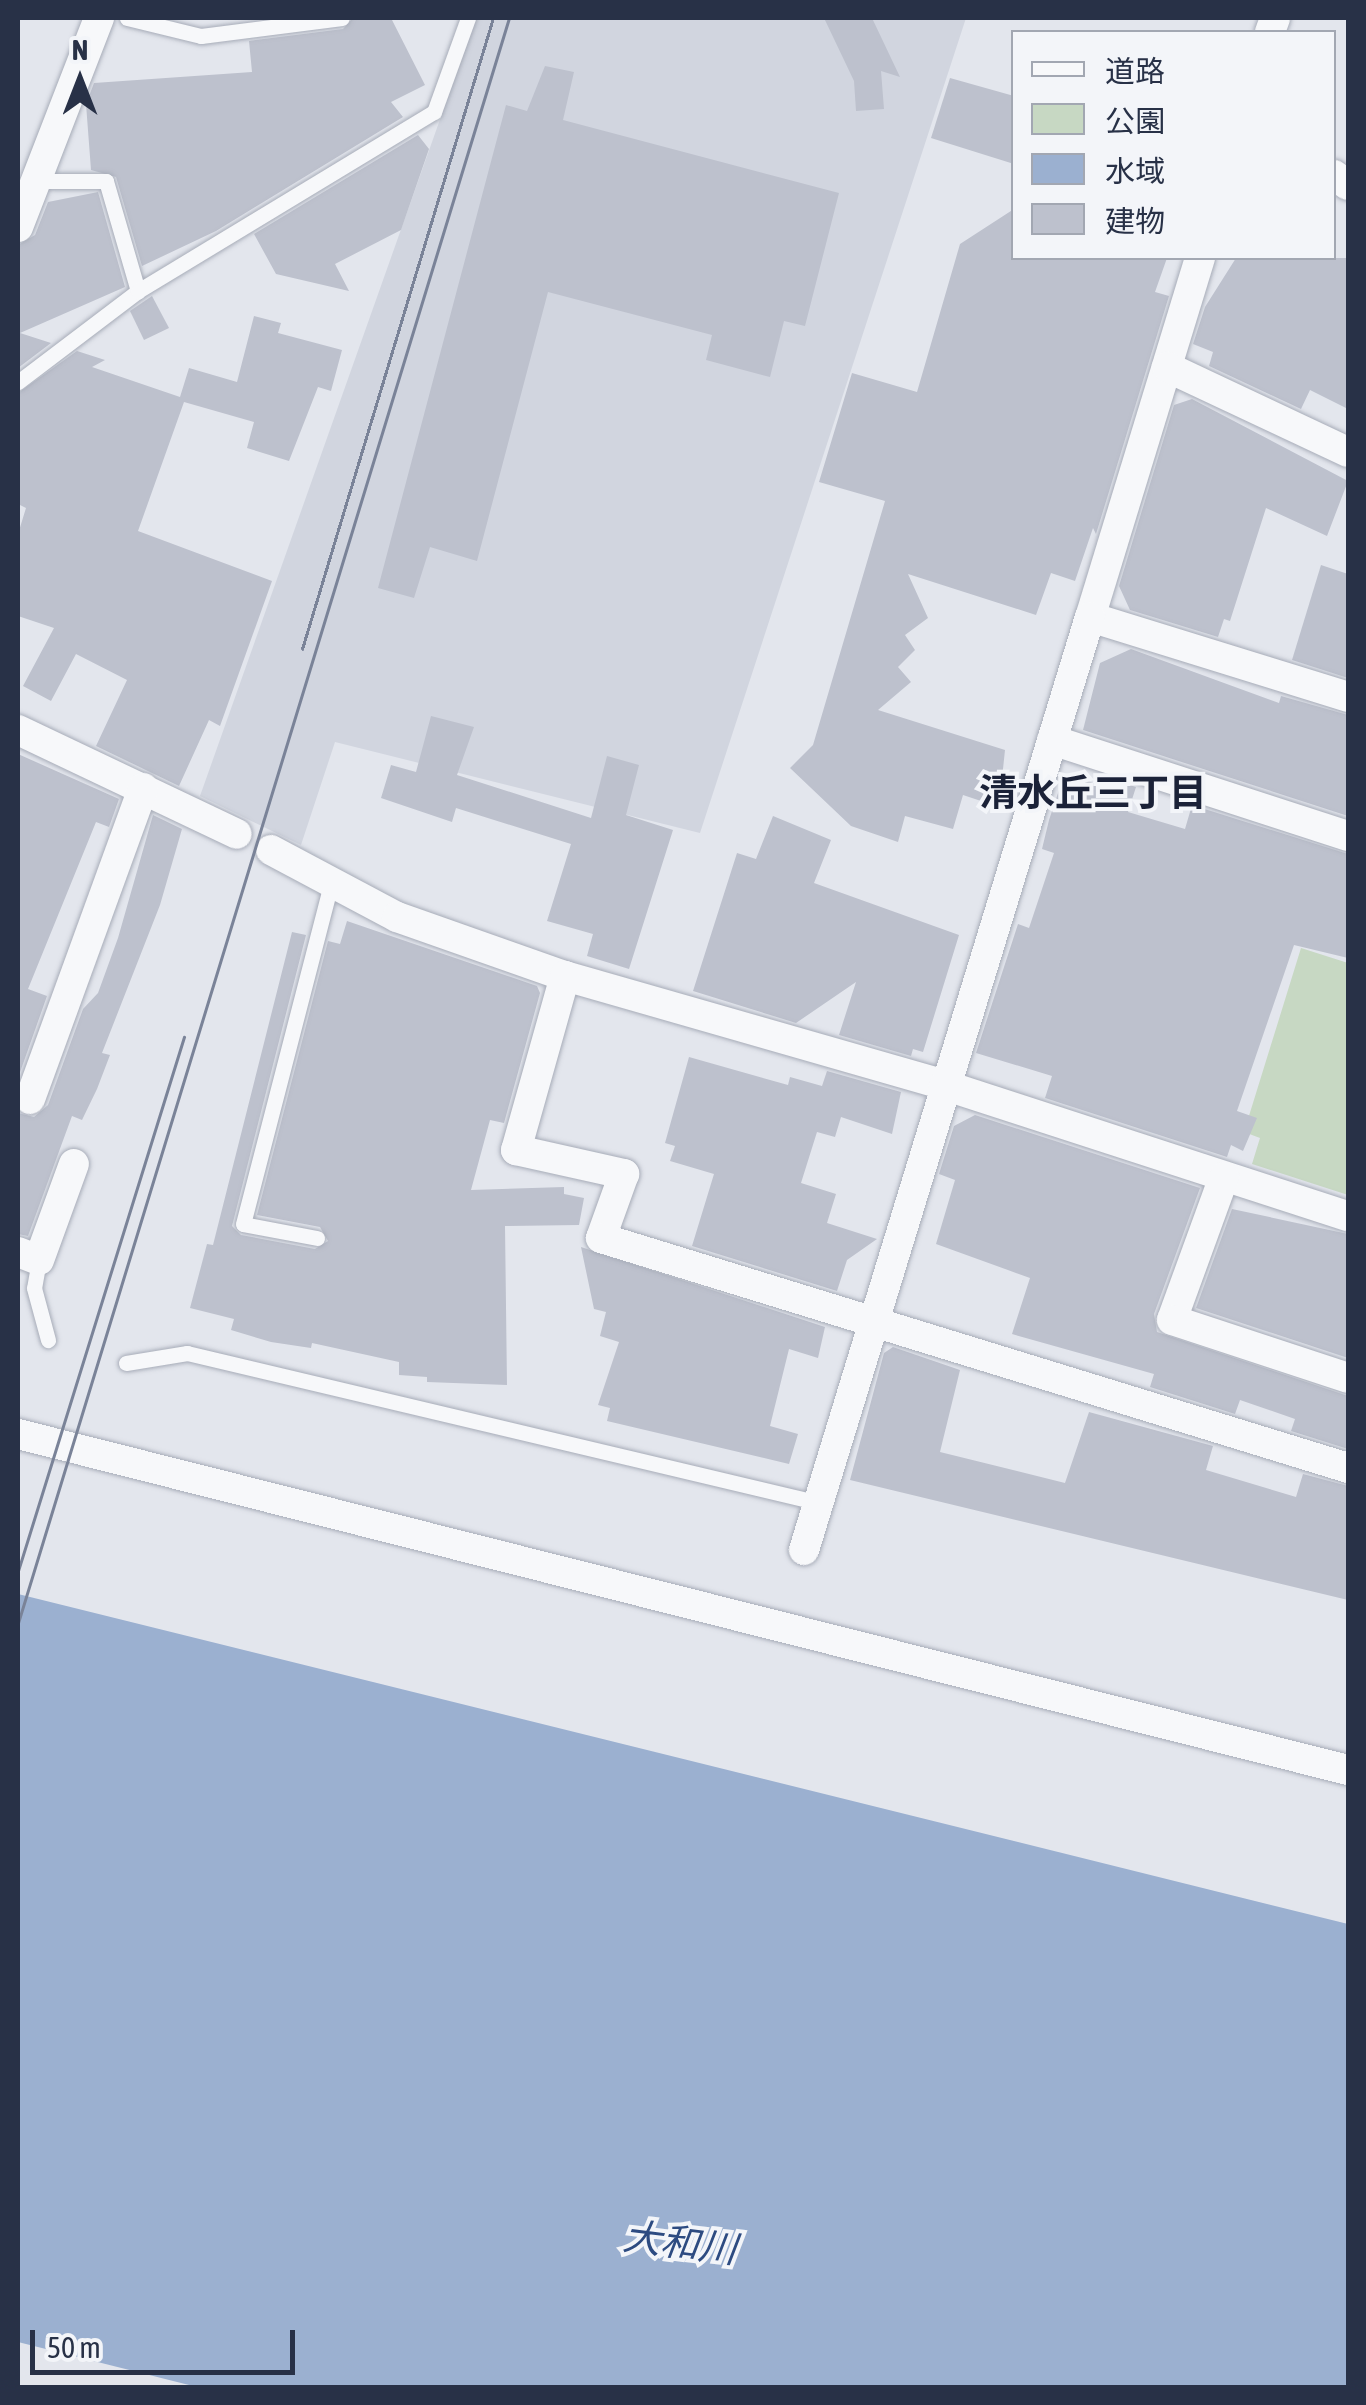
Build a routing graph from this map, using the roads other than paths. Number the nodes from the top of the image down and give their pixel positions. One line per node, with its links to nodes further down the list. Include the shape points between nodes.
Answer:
1 (99, 18): 5 (street)
2 (127, 18): 3 (lane, via 201,36)
3 (342, 18)
4 (468, 18): 8 (lane, via 434,112)
5 (37, 181): 6 (street); 8 (lane, via 106,181)
6 (18, 226)
7 (1199, 260): 9 (street)
8 (138, 290): 10 (lane)
9 (1166, 367): 11 (street); 12 (street)
10 (18, 382)
11 (1348, 452)
12 (1090, 617): 13 (street); 15 (street)
13 (1348, 696)
14 (18, 730): 16 (street)
15 (1052, 740): 18 (street); 22 (street)
16 (144, 788): 17 (street); 23 (street)
17 (238, 834)
18 (1348, 836)
19 (271, 850): 20 (street)
20 (332, 881): 21 (street, via 397,916); 27 (lane, via 243,1224)
21 (565, 976): 22 (street); 29 (street, via 516,1150 624,1174 602,1238)
22 (944, 1085): 25 (street); 29 (street)
23 (30, 1100)
24 (74, 1164): 28 (street)
25 (1224, 1177): 26 (street); 32 (street, via 1172,1320)
26 (1348, 1216)
27 (317, 1238)
28 (28, 1256): 30 (lane)
29 (873, 1324): 34 (street); 35 (street)
30 (48, 1340)
31 (126, 1363): 35 (lane, via 187,1353)
32 (1348, 1378)
33 (18, 1434): 37 (street)
34 (1348, 1468)
35 (816, 1502): 36 (street)
36 (804, 1550)
37 (1348, 1770)

